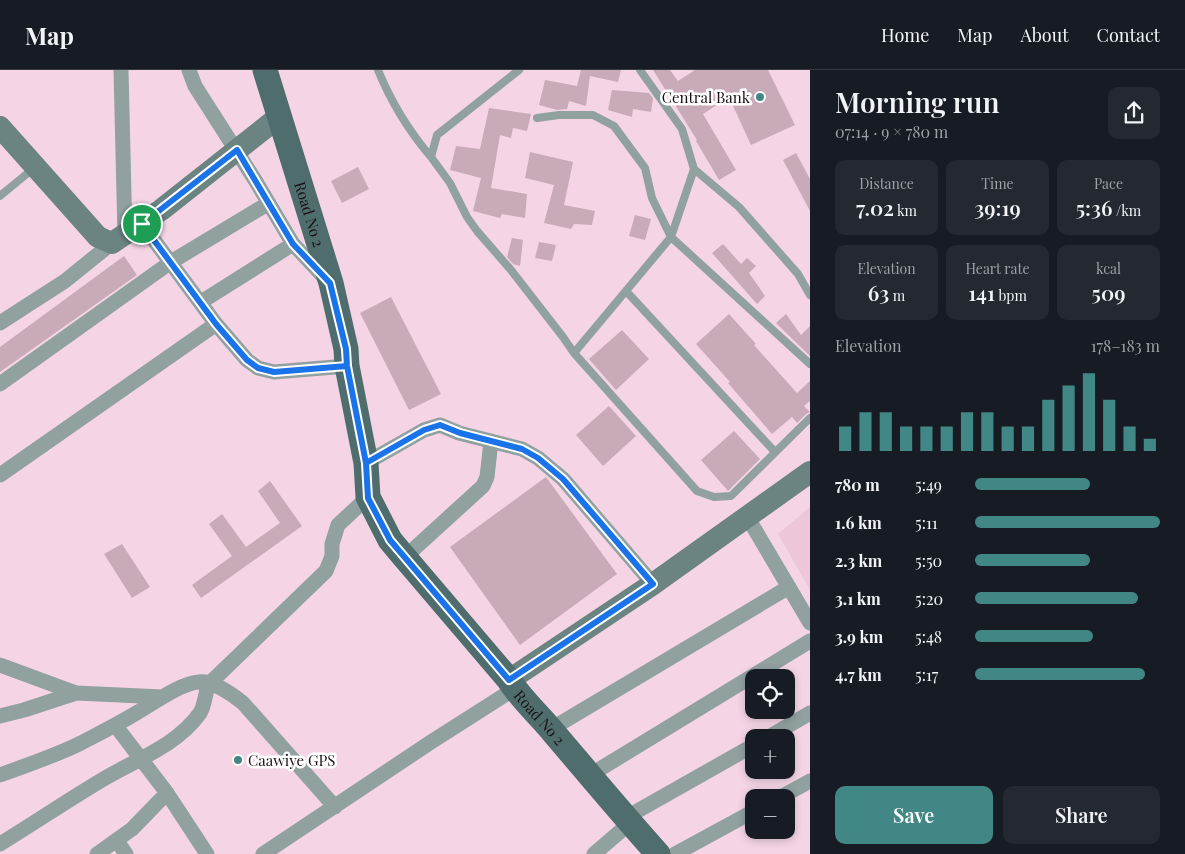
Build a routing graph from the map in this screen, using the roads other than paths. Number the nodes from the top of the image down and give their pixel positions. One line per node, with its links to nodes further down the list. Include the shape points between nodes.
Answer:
1 (121, 70): 16 (street)
2 (189, 70): 10 (street, via 195,86)
3 (265, 70): 7 (main road, Road No 2)
4 (378, 70): 11 (lane, via 414,137)
5 (519, 70): 11 (lane, via 437,135)
6 (640, 70): 13 (lane, via 682,128)
7 (280, 116): 10 (street); 20 (main road, Road No 2)
8 (537, 118): 17 (lane, via 593,115 614,126 645,168 652,198)
9 (0, 127): 12 (street)
10 (237, 150): 15 (street); 16 (street)
11 (431, 157): 26 (lane, via 477,231)
12 (35, 166): 14 (lane); 16 (street, via 98,237)
13 (694, 169): 17 (lane); 22 (lane, via 738,207 798,274)
14 (0, 196)
15 (269, 203): 18 (street); 19 (street)
16 (126, 234): 19 (street); 24 (street, via 65,280)
17 (672, 237): 21 (lane); 27 (lane)
18 (293, 244): 20 (street); 23 (street)
19 (171, 262): 23 (street); 29 (street)
20 (330, 283): 28 (main road, Road No 2)
21 (626, 291): 26 (lane); 32 (lane)
22 (810, 295)
23 (201, 302): 25 (street)
24 (0, 322)
25 (216, 324): 28 (street, via 258,368 274,372); 35 (street)
26 (574, 353): 32 (lane, via 697,491 714,498 731,496)
27 (810, 364)
28 (347, 366): 33 (main road, Road No 2)
29 (0, 384)
30 (810, 418): 32 (lane)
31 (491, 441): 33 (street, via 440,425 424,430); 38 (street, via 483,486); 39 (street, via 522,449 563,479)
32 (776, 452)
33 (366, 463): 36 (main road, Road No 2)
34 (810, 472): 37 (street)
35 (0, 475)
36 (368, 498): 38 (main road, Road No 2, via 390,540); 44 (street, via 338,525 326,571)
37 (748, 518): 39 (street); 40 (street)
38 (404, 558): 45 (main road, Road No 2)
39 (653, 584): 45 (street)
40 (789, 587): 41 (street); 51 (street)
41 (810, 623)
42 (810, 641): 55 (street)
43 (0, 665): 46 (street)
44 (209, 684): 47 (street, via 197,682); 54 (street, via 202,710 190,725 164,747); 60 (street, via 243,702)
45 (512, 685): 51 (main road, Road No 2); 60 (street)
46 (76, 693): 47 (street); 49 (street)
47 (163, 697): 50 (street)
48 (810, 713): 52 (street)
49 (0, 716)
50 (115, 725): 54 (street); 56 (street, via 54,756)
51 (551, 729): 55 (main road, Road No 2)
52 (782, 729)
53 (745, 750): 62 (street)
54 (141, 759): 59 (street); 64 (street)
55 (590, 775): 62 (main road, Road No 2)
56 (0, 776)
57 (810, 781): 58 (street)
58 (795, 789)
59 (168, 793): 63 (street); 67 (street)
60 (334, 807): 68 (street)
61 (745, 816): 71 (street)
62 (627, 820): 69 (street); 70 (main road, Road No 2)
63 (117, 841): 65 (street); 66 (street)
64 (0, 844)
65 (97, 854)
66 (126, 854)
67 (207, 854)
68 (263, 854)
69 (594, 854)
70 (658, 854)
71 (675, 854)

